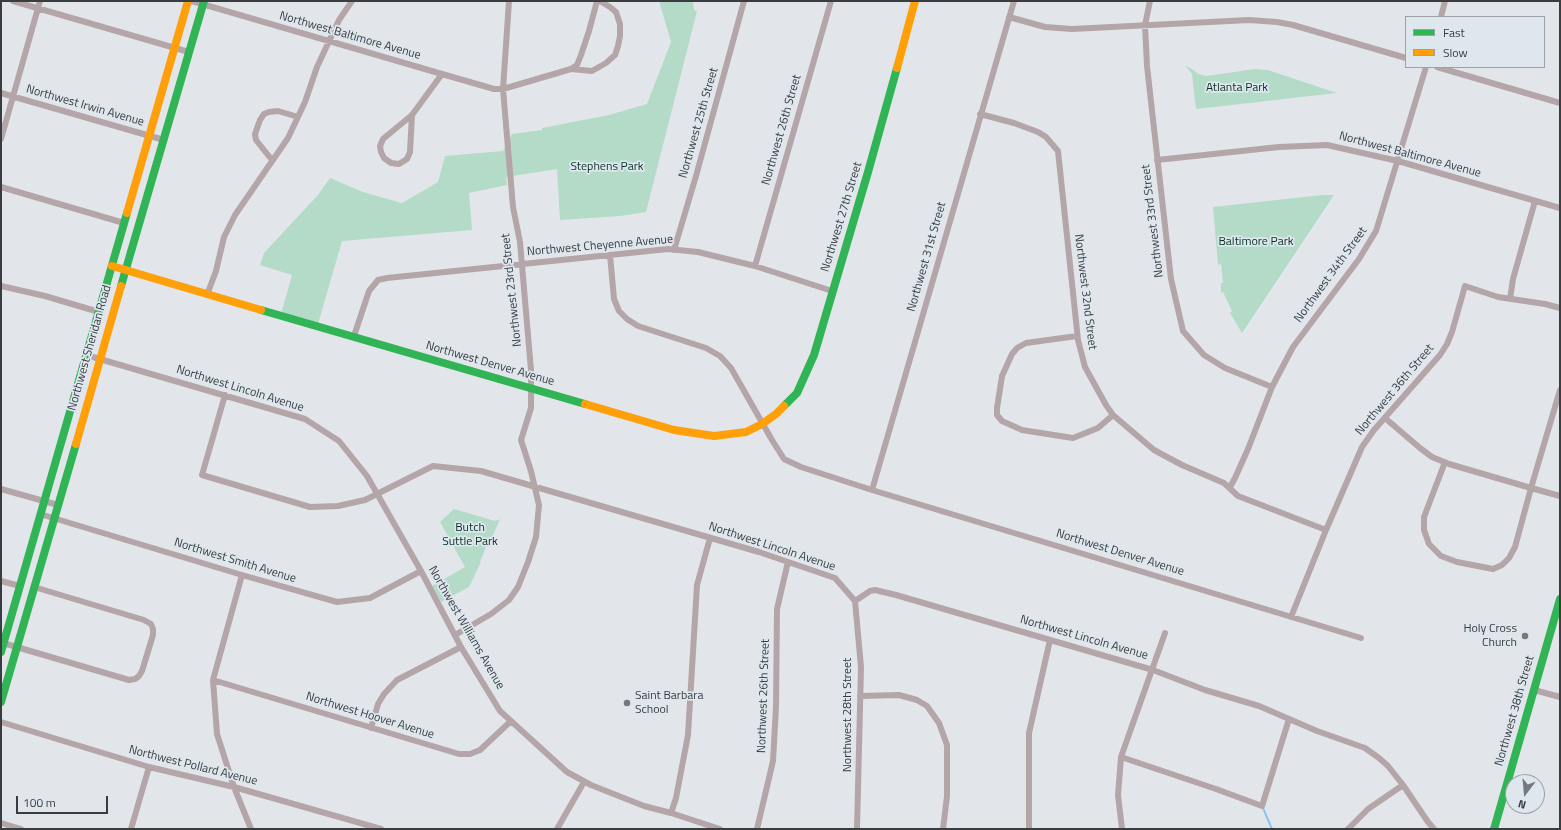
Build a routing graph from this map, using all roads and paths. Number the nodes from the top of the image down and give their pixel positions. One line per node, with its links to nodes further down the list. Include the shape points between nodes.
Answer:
1 (14, 1): 16 (street)
2 (40, 1): 16 (street)
3 (188, 1): 21 (main road, Northwest Sheridan Road)
4 (192, 1): 15 (street, Northwest Baltimore Avenue)
5 (352, 1): 20 (street, via 339,20)
6 (509, 1): 28 (street, Northwest 23rd Street)
7 (597, 1): 26 (street, via 581,55 577,65)
8 (600, 1): 26 (street, via 616,12 620,24 615,55 592,71)
9 (744, 1): 45 (street, Northwest 25th Street)
10 (831, 1): 49 (street, Northwest 26th Street)
11 (915, 1): 52 (main road, Northwest 27th Street)
12 (1014, 1): 18 (street, Northwest 31st Street)
13 (1150, 1): 19 (street, Northwest 33rd Street)
14 (1445, 1): 17 (street)
15 (203, 3): 20 (street, Northwest Baltimore Avenue); 22 (main road, Northwest Sheridan Road)
16 (38, 8): 21 (street); 30 (street)
17 (1440, 16)
18 (1009, 17): 19 (street, via 1045,27 1072,29); 32 (street, Northwest 31st Street)
19 (1144, 25): 23 (street, via 1249,20 1277,22); 39 (street, Northwest 33rd Street)
20 (329, 42): 27 (street, Northwest Baltimore Avenue); 34 (street)
21 (175, 48): 22 (street); 35 (main road, Northwest Sheridan Road)
22 (189, 52): 37 (main road, Northwest Sheridan Road)
23 (1405, 58)
24 (1426, 68): 40 (street, Northwest 34th Street)
25 (1440, 68): 31 (street)
26 (571, 69): 28 (street)
27 (442, 74): 28 (street, Northwest Baltimore Avenue); 33 (street)
28 (503, 89): 47 (street, Northwest 23rd Street, via 513,207 520,242)
29 (1, 93): 30 (street, Northwest Irwin Avenue)
30 (13, 96): 35 (street, Northwest Irwin Avenue); 36 (street)
31 (1560, 103)
32 (980, 114): 58 (street, Northwest 32nd Street, via 1038,132 1058,151); 73 (street, Northwest 31st Street)
33 (412, 115): 33 (street, via 383,139 381,152 384,158 391,162 399,164 407,159 410,152)
34 (298, 117): 38 (street, via 288,138); 38 (street, via 278,111 264,114 260,120 255,134 256,140)
35 (150, 136): 37 (street, Northwest Irwin Avenue); 44 (main road, Northwest Sheridan Road)
36 (1, 139)
37 (164, 140): 50 (main road, Northwest Sheridan Road)
38 (272, 160): 53 (street, via 234,215 224,238)
39 (1157, 160): 40 (street, Northwest Baltimore Avenue, via 1279,147 1328,145); 61 (street, Northwest 33rd Street, via 1171,279 1183,331 1204,355 1225,368)
40 (1398, 161): 42 (street, Northwest Baltimore Avenue); 61 (street, Northwest 34th Street, via 1374,236 1292,346)
41 (1, 187): 44 (street)
42 (1535, 201): 43 (street, Northwest Baltimore Avenue); 54 (street, via 1513,279)
43 (1560, 208)
44 (124, 223): 48 (main road, Northwest Sheridan Road)
45 (674, 250): 46 (street, Northwest Cheyenne Avenue); 49 (street, Northwest Cheyenne Avenue, via 698,252)
46 (610, 255): 47 (street, Northwest Cheyenne Avenue); 67 (street, via 614,299 619,311 638,326 706,348 720,356 731,368)
47 (521, 264): 57 (street, Northwest Cheyenne Avenue, via 378,280 369,291); 62 (street, Northwest 23rd Street)
48 (112, 266): 50 (main road, Northwest Denver Avenue); 56 (main road, Northwest Sheridan Road)
49 (755, 266): 52 (street, Northwest Cheyenne Avenue)
50 (126, 270): 53 (main road, Northwest Denver Avenue); 60 (main road, Northwest Sheridan Road)
51 (1, 286): 56 (street)
52 (832, 291): 67 (main road, Northwest 27th Street, via 814,355 797,393)
53 (207, 295): 57 (main road, Northwest Denver Avenue)
54 (1510, 299): 55 (street); 66 (street, Northwest 36th Street, via 1465,286 1447,344)
55 (1560, 308)
56 (99, 312): 59 (main road, Northwest Sheridan Road)
57 (354, 336): 62 (main road, Northwest Denver Avenue)
58 (1077, 336): 65 (street, Northwest 32nd Street, via 1085,367); 65 (street, via 1026,343 1017,348 1002,376 997,415 1002,421 1022,430 1073,438 1098,428)
59 (86, 355): 60 (street, Northwest Lincoln Avenue); 76 (main road, Northwest Sheridan Road)
60 (100, 359): 64 (street, Northwest Lincoln Avenue); 77 (main road, Northwest Sheridan Road)
61 (1272, 387): 70 (street, Northwest 34th Street)
62 (531, 388): 67 (main road, Northwest Denver Avenue, via 694,434 714,436 746,432); 69 (street, Northwest 23rd Street, via 531,408 521,440)
63 (1560, 390): 71 (street)
64 (225, 395): 74 (street, Northwest Lincoln Avenue, via 305,420 339,440 367,476); 74 (street, via 202,475 310,507 338,506 365,500)
65 (1114, 415): 70 (street, Northwest 32nd Street, via 1154,450)
66 (1385, 418): 68 (street, via 1432,457); 80 (street, Northwest 36th Street, via 1362,447)
67 (762, 424): 73 (street, via 784,459)
68 (1445, 462): 71 (street); 71 (street, via 1424,517 1424,530 1429,544 1441,556 1457,562 1493,569 1509,558 1515,547)
69 (534, 486): 74 (street, Northwest Lincoln Avenue, via 481,471 433,466); 81 (street, Northwest Lincoln Avenue); 92 (street, Northwest 23rd Street, via 539,505 536,537 518,587 509,600 491,614)
70 (1230, 487): 80 (street, Northwest 32nd Street, via 1238,496)
71 (1531, 488): 75 (street)
72 (1, 489): 76 (street)
73 (872, 490): 90 (street, Northwest Denver Avenue)
74 (377, 494): 83 (street, Northwest Williams Avenue)
75 (1560, 496)
76 (44, 501): 77 (street); 78 (main road, Northwest Sheridan Road)
77 (58, 505): 79 (main road, Northwest Sheridan Road)
78 (40, 514): 79 (street, Northwest Smith Avenue); 86 (main road, Northwest Sheridan Road)
79 (54, 518): 84 (street, Northwest Smith Avenue); 87 (main road, Northwest Sheridan Road)
80 (1326, 530): 90 (street, Northwest 36th Street)
81 (710, 538): 82 (street, Northwest Lincoln Avenue); 114 (street, via 697,585 688,735)
82 (788, 562): 89 (street, Northwest Lincoln Avenue, via 835,578); 122 (street, Northwest 26th Street, via 777,609 773,761)
83 (420, 571): 84 (street, Northwest Smith Avenue, via 370,598 337,602); 92 (street, Northwest Williams Avenue)
84 (242, 575): 100 (street)
85 (1, 581): 86 (street)
86 (20, 586): 95 (main road, Northwest Sheridan Road)
87 (34, 587): 96 (main road, Northwest Sheridan Road); 96 (street, via 151,624 153,629 148,653 139,676 129,680)
88 (1560, 599): 101 (main road, Northwest 38th Street)
89 (855, 601): 94 (street, Northwest Lincoln Avenue, via 875,590); 102 (street, Northwest 28th Street, via 861,667)
90 (1291, 617): 93 (street, Northwest Denver Avenue)
91 (1165, 633): 99 (street)
92 (455, 635): 97 (street, Northwest Williams Avenue)
93 (1361, 638)
94 (1050, 640): 99 (street, Northwest Lincoln Avenue); 125 (street, via 1029,733)
95 (3, 643): 96 (street); 98 (main road, Northwest Sheridan Road)
96 (17, 647): 104 (main road, Northwest Sheridan Road)
97 (461, 647): 107 (street, Northwest Williams Avenue, via 500,711); 108 (street, via 397,680 378,704)
98 (1, 652)
99 (1152, 670): 105 (street, Northwest Lincoln Avenue, via 1205,690 1259,706); 109 (street)
100 (213, 680): 108 (street, Northwest Hoover Avenue); 113 (street, via 217,734)
101 (1534, 690): 103 (street); 129 (main road, Northwest 38th Street)
102 (860, 696): 123 (street, Northwest 28th Street); 124 (street, via 899,695 917,700 927,706 939,723 947,745 947,796)
103 (1560, 697)
104 (1, 702)
105 (1289, 719): 109 (street, via 1262,806); 112 (street, Northwest Lincoln Avenue, via 1365,748 1388,766)
106 (1, 722): 110 (street, Northwest Pollard Avenue)
107 (511, 722): 108 (street, Northwest Hoover Avenue, via 480,750 470,754 459,754); 111 (street, Northwest Williams Avenue, via 567,772)
108 (371, 728)
109 (1121, 757): 126 (street, via 1118,795)
110 (149, 767): 113 (street, Northwest Pollard Avenue); 117 (street)
111 (584, 782): 114 (street, Northwest Williams Avenue, via 644,806); 120 (street)
112 (1403, 785): 127 (street, via 1368,809); 128 (street, Northwest Lincoln Avenue)
113 (234, 787): 118 (street); 119 (street, Northwest Pollard Avenue)
114 (671, 813): 121 (street, Northwest Williams Avenue)
115 (1, 823): 116 (street)
116 (20, 829)
117 (131, 829)
118 (251, 829)
119 (381, 829)
120 (557, 829)
121 (720, 829)
122 (757, 829)
123 (857, 829)
124 (943, 829)
125 (1029, 829)
126 (1122, 829)
127 (1348, 829)
128 (1434, 829)
129 (1494, 829)

